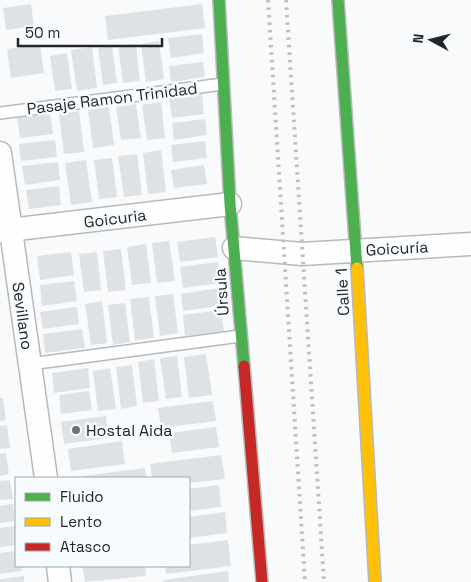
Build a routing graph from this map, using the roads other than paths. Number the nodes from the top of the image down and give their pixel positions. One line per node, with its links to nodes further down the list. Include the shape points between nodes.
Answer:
1 (219, 0): 3 (street, Úrsula)
2 (338, 0): 10 (street, Calle 1)
3 (224, 84): 4 (lane, Pasaje Ramon Trinidad); 6 (street, Úrsula)
4 (0, 113)
5 (0, 153): 7 (street, Sevillano)
6 (230, 204): 7 (street, Goicuria); 9 (street, Úrsula)
7 (5, 230): 12 (street, Sevillano)
8 (471, 244): 10 (street, Goicuría)
9 (234, 248): 10 (street, Goicuría, via 302,254); 11 (street, Úrsula)
10 (356, 250): 17 (street, Calle 1)
11 (240, 336): 12 (lane); 16 (street, Úrsula)
12 (30, 364): 13 (street, Sevillano)
13 (46, 477)
14 (58, 567): 15 (street)
15 (60, 582)
16 (262, 582)
17 (375, 582)

